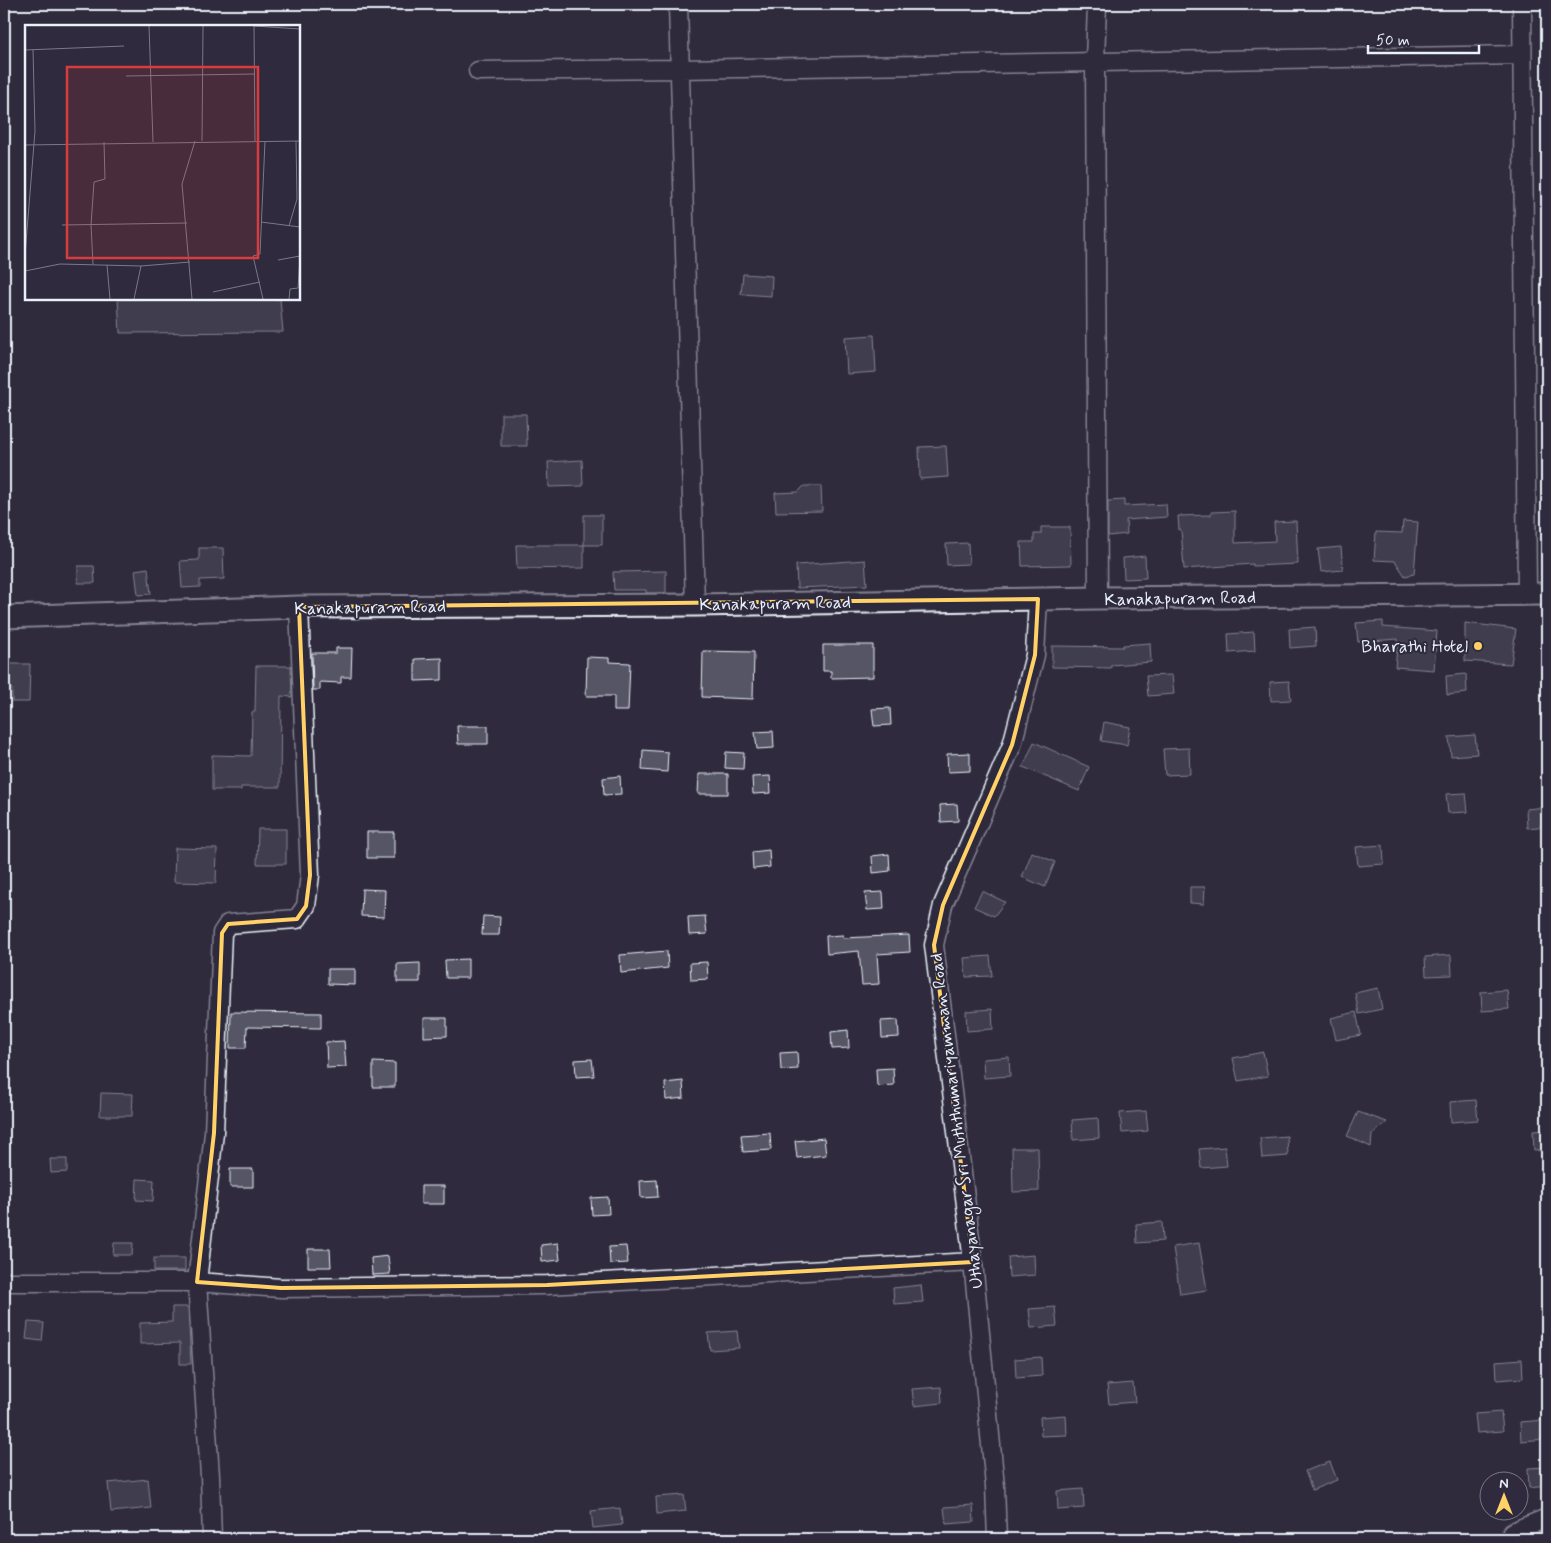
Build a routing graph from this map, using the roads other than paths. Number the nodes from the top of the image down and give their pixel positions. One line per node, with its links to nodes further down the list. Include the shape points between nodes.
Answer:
1 (678, 4): 6 (street)
2 (1096, 4): 5 (street)
3 (1522, 4): 4 (street)
4 (1522, 55): 5 (street); 8 (street)
5 (1095, 62): 6 (street); 9 (street)
6 (680, 69): 7 (street); 11 (street)
7 (478, 70)
8 (1537, 594): 9 (street, Kanakapuram Road)
9 (1098, 598): 10 (street, Kanakapuram Road)
10 (1038, 599): 11 (street, Kanakapuram Road); 14 (street, Uthayanagar Sri Muththumariyamman Road, via 1034,654 1012,745 942,905 934,945)
11 (695, 605): 12 (street, Kanakapuram Road)
12 (299, 607): 13 (street, Kanakapuram Road); 16 (street, via 310,875 306,906 297,919 228,924 222,933 214,1133)
13 (4, 617)
14 (973, 1262): 16 (street, via 546,1285 281,1288); 19 (street, Uthayanagar Sri Muththumariyamman Road, via 995,1486)
15 (4, 1282): 16 (street)
16 (197, 1282): 18 (street)
17 (1547, 1518): 20 (street, via 1512,1532)
18 (212, 1539)
19 (997, 1539)
20 (1514, 1539)

